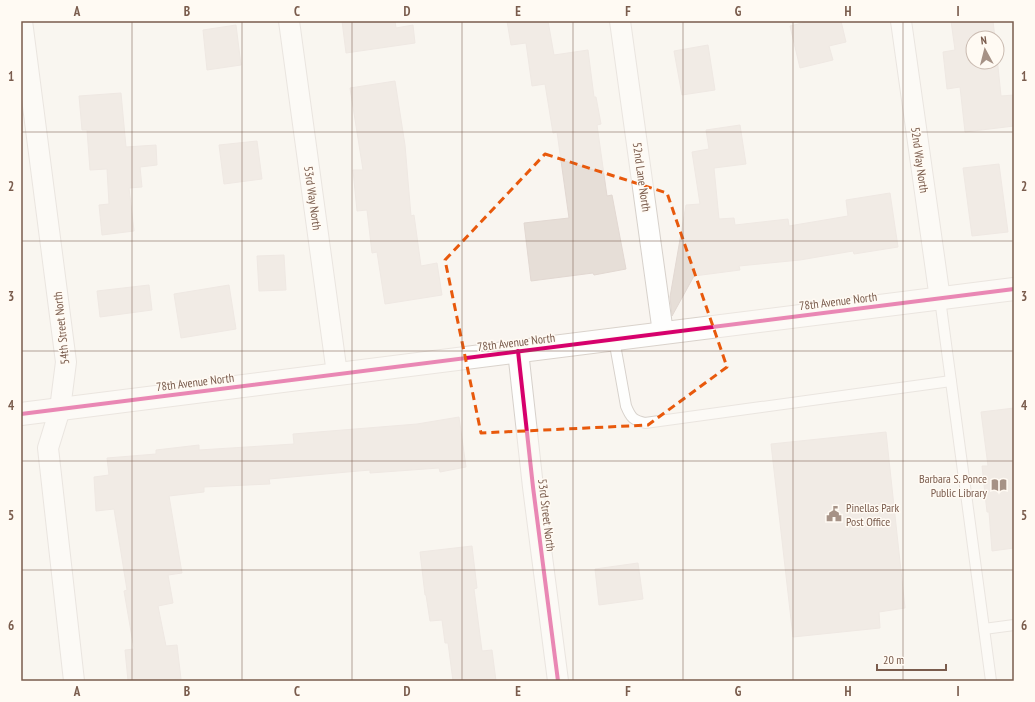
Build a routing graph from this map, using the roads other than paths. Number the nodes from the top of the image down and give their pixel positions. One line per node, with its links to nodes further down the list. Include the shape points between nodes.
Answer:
1 (22, 21): 12 (street, 54th Street North, via 66,362)
2 (289, 21): 10 (street, 53rd Way North)
3 (620, 21): 7 (street, 52nd Lane North)
4 (901, 21): 6 (street, 52nd Way North)
5 (1014, 290): 6 (street, 78th Avenue North)
6 (940, 299): 7 (street, 78th Avenue North); 11 (lane)
7 (663, 333): 8 (street, 78th Avenue North)
8 (614, 339): 9 (street, 78th Avenue North); 11 (lane, via 626,406 634,421 645,423)
9 (518, 352): 10 (street, 78th Avenue North); 17 (street, 53rd Street North)
10 (337, 374): 12 (street, 78th Avenue North)
11 (951, 381): 15 (lane)
12 (60, 409): 13 (street, 78th Avenue North); 16 (street, 54th Street North, via 48,448)
13 (21, 414)
14 (1014, 624): 15 (lane)
15 (984, 629): 18 (lane)
16 (74, 681)
17 (558, 681)
18 (991, 681)

